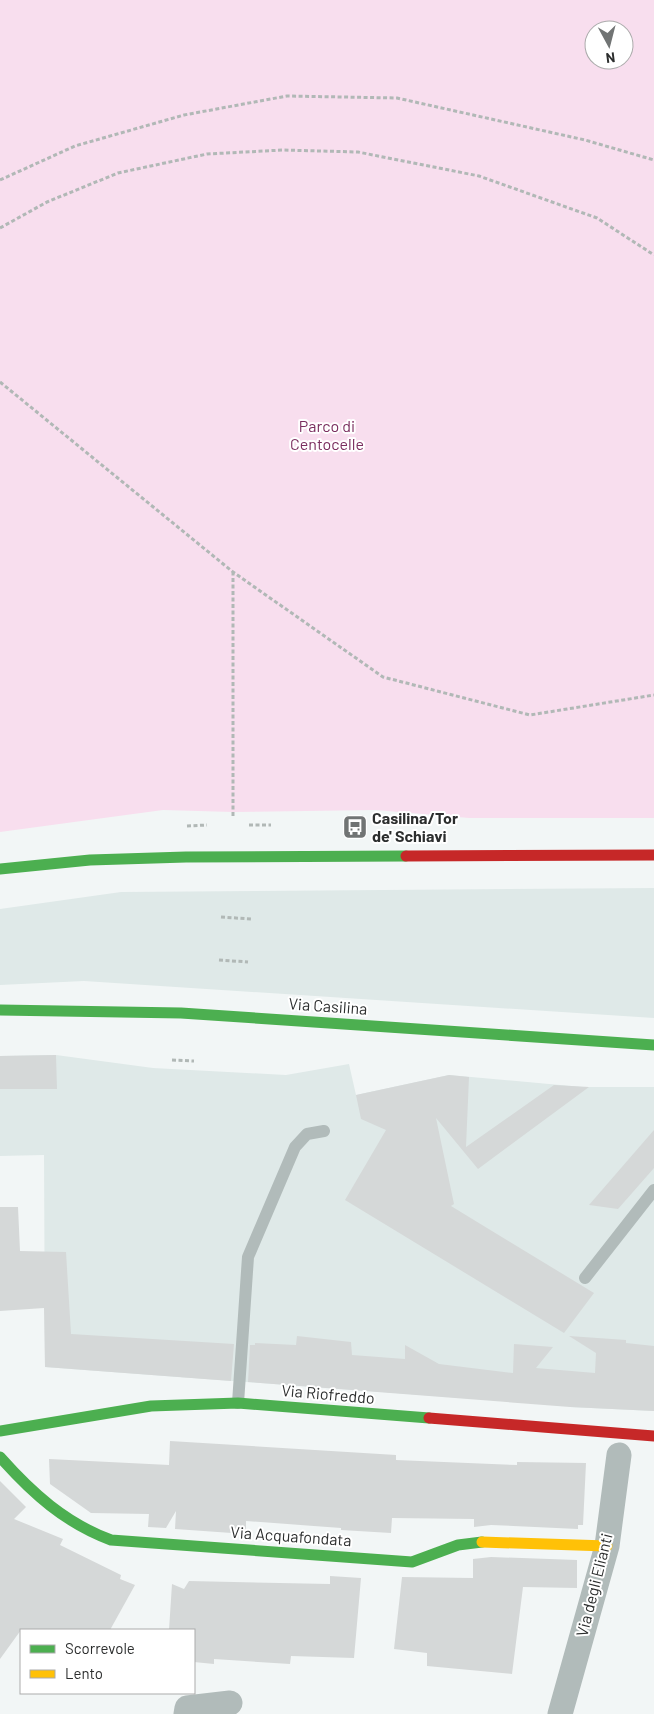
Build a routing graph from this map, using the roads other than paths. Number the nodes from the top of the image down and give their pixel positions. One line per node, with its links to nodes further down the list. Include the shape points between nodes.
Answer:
1 (654, 855): 2 (main road, via 186,857 90,860)
2 (0, 869)
3 (0, 1010): 4 (main road, Via Casilina, via 172,1012)
4 (654, 1045)
5 (324, 1132): 8 (lane, via 309,1133 295,1147 248,1257)
6 (654, 1190): 7 (lane)
7 (585, 1278)
8 (238, 1404): 9 (main road, Via Riofreddo, via 151,1406); 10 (main road, Via Riofreddo)
9 (0, 1431)
10 (654, 1436)
11 (619, 1455): 13 (street, Via degli Elianti)
12 (0, 1457): 13 (main road, Via Acquafondata, via 30,1490 56,1512 91,1533 111,1540 412,1562 458,1545 490,1541)
13 (607, 1546): 16 (street, Via degli Elianti)
14 (230, 1703): 15 (street, via 188,1708)
15 (186, 1714)
16 (560, 1714)

